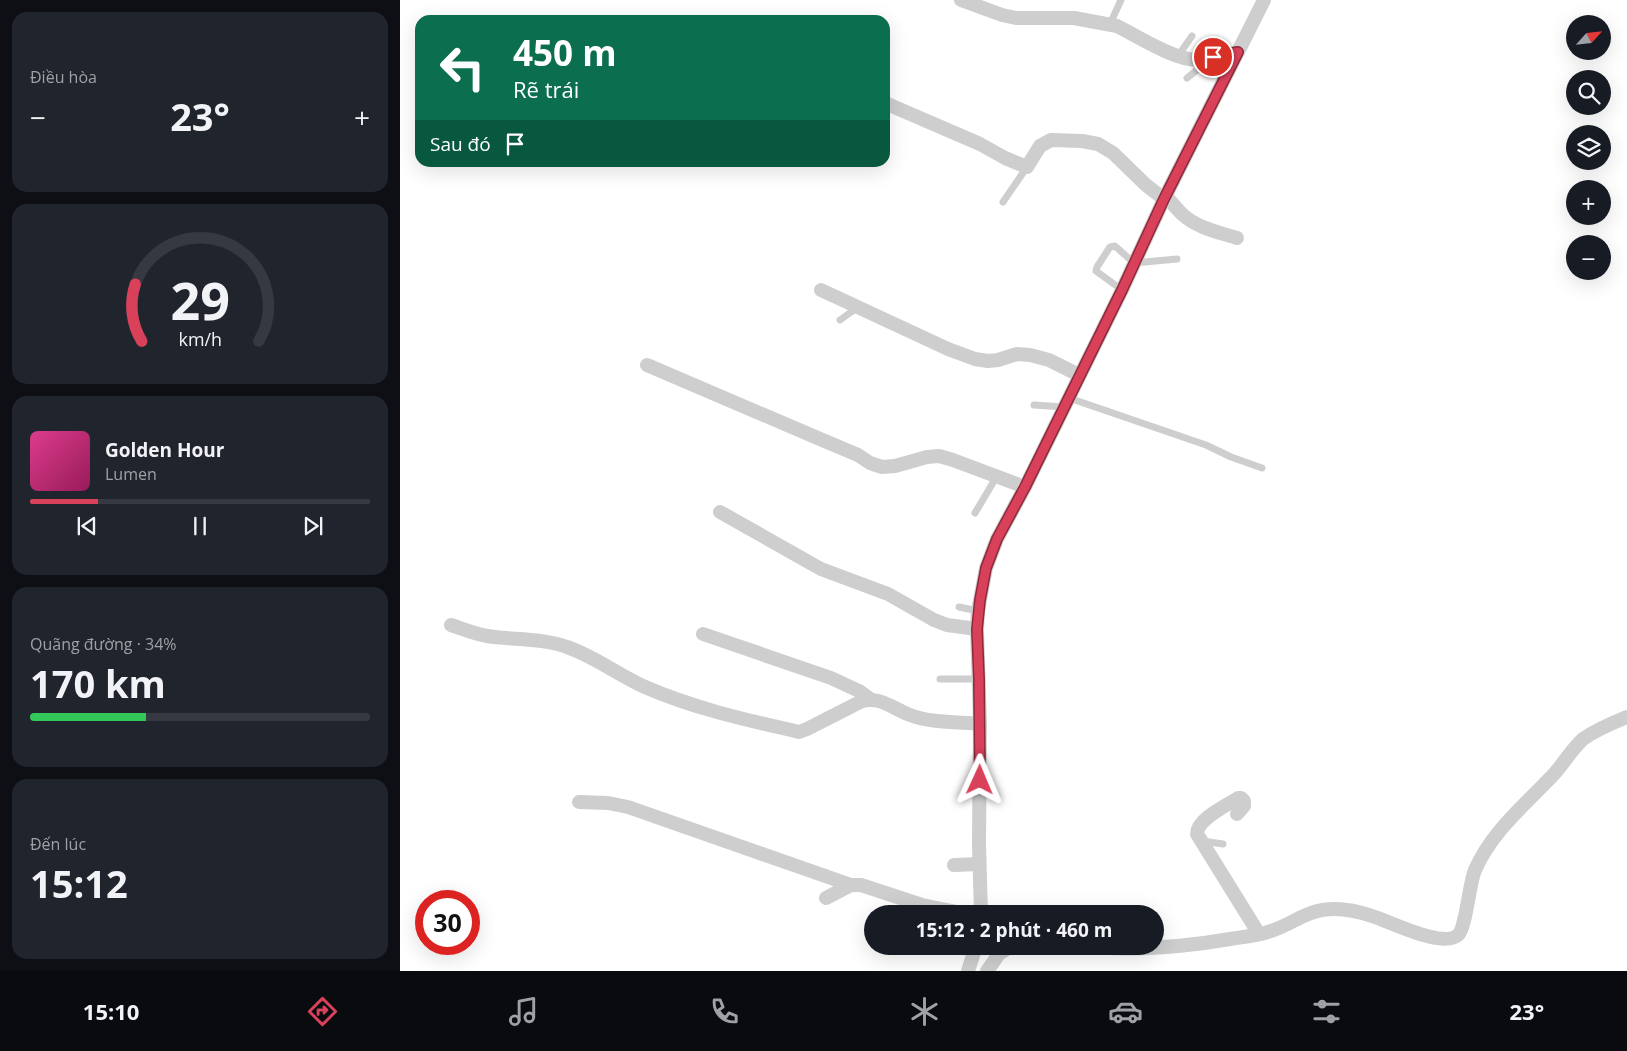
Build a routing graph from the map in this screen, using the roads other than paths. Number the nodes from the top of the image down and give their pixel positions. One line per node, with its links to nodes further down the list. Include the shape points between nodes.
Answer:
1 (961, 0): 4 (street, via 1016,18 1074,18)
2 (1121, 0): 4 (lane)
3 (1264, 0): 6 (street)
4 (1110, 24): 7 (street)
5 (1192, 36): 7 (lane)
6 (1238, 52): 8 (street); 12 (street)
7 (1178, 56): 8 (street, via 1201,60)
8 (1213, 57): 9 (lane)
9 (1187, 78)
10 (890, 106): 11 (street)
11 (1027, 166): 12 (street, via 1040,146 1051,140 1098,144); 13 (lane)
12 (1165, 198): 14 (street, via 1200,226); 16 (street)
13 (1003, 202)
14 (1237, 238)
15 (1176, 259): 16 (lane)
16 (1134, 263): 18 (street); 18 (lane, via 1115,246 1110,247 1097,267 1096,271)
17 (821, 290): 19 (street)
18 (1122, 290): 22 (street)
19 (858, 307): 20 (lane); 22 (street, via 975,359 998,360 1017,354 1030,355)
20 (840, 320)
21 (647, 365): 26 (street, via 882,467 939,456)
22 (1080, 375): 23 (street)
23 (1066, 402): 24 (lane); 25 (lane, via 1206,445); 27 (street)
24 (1034, 405)
25 (1262, 468)
26 (997, 476): 27 (street); 29 (lane)
27 (1025, 487): 31 (street, via 997,539 986,568)
28 (720, 512): 33 (street, via 821,569 888,594 947,625)
29 (975, 514)
30 (959, 607): 31 (lane)
31 (978, 611): 33 (street)
32 (451, 625): 37 (street, via 486,636 564,646 671,697 799,732)
33 (977, 629): 36 (street)
34 (703, 634): 37 (street, via 831,678)
35 (940, 679): 36 (lane)
36 (979, 679): 39 (street)
37 (870, 699): 39 (street, via 928,720)
38 (1627, 717): 50 (street, via 1583,740 1502,829 1476,868 1462,928 1454,938 1434,938 1372,916 1336,909 1319,910)
39 (980, 724): 44 (street)
40 (579, 802): 46 (street, via 608,803 628,808)
41 (1237, 814): 42 (street, via 1244,806 1241,798 1202,822 1197,829)
42 (1201, 841): 43 (lane); 50 (street)
43 (1223, 844)
44 (979, 864): 45 (street); 49 (street)
45 (954, 865)
46 (851, 886): 47 (street); 48 (street, via 862,885)
47 (826, 898)
48 (926, 905)
49 (981, 905)
50 (1259, 934): 51 (street)
51 (1164, 948)
52 (973, 955): 54 (street)
53 (998, 955): 55 (street)
54 (968, 971)
55 (987, 971)

